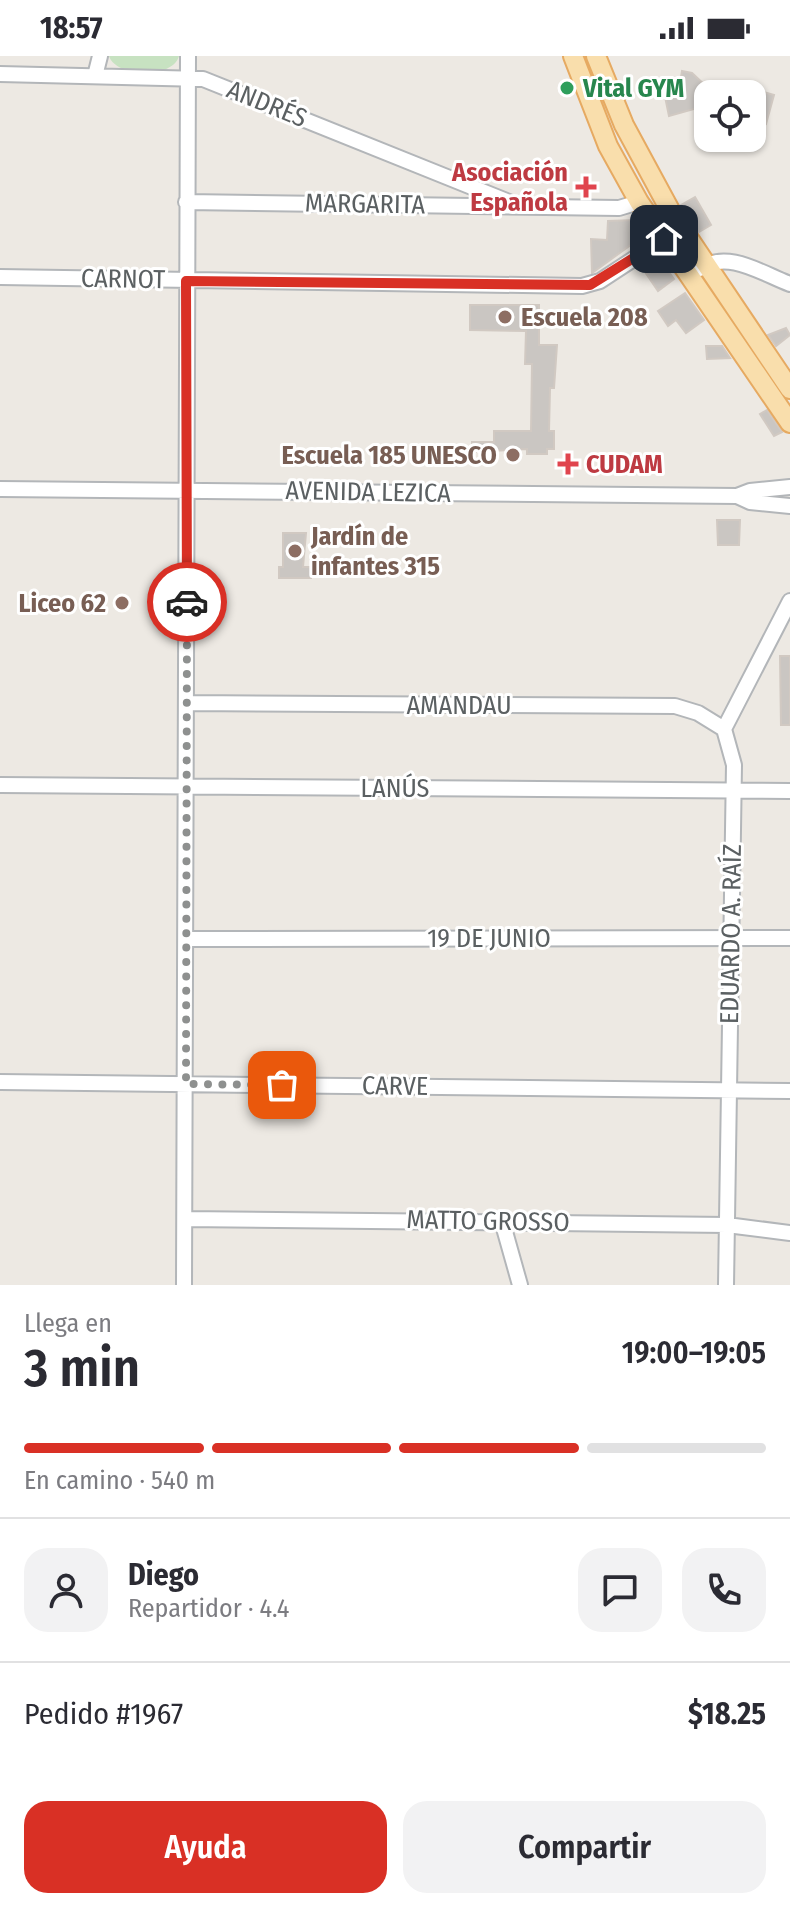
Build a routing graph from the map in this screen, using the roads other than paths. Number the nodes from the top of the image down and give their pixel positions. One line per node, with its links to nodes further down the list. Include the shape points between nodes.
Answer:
1 (100, 56): 6 (street)
2 (188, 56): 7 (street)
3 (573, 56): 9 (main road, via 608,146)
4 (596, 56): 12 (main road, via 658,190)
5 (0, 74): 6 (street, ANDRÉS)
6 (95, 76): 7 (street, ANDRÉS)
7 (186, 78): 8 (street); 10 (street, ANDRÉS, via 213,82)
8 (186, 202): 10 (street, MARGARITA); 15 (street)
9 (639, 202): 10 (street, MARGARITA, via 619,208); 11 (main road)
10 (519, 206)
11 (664, 239): 13 (main road); 15 (street, CARNOT, via 590,285)
12 (706, 264): 13 (street); 16 (street, via 732,261); 17 (main road)
13 (690, 276): 18 (main road)
14 (0, 277): 15 (street, CARNOT)
15 (186, 281): 21 (street)
16 (790, 284)
17 (790, 389)
18 (790, 423)
19 (790, 487): 22 (street, AVENIDA LEZICA)
20 (0, 489): 21 (street, AVENIDA LEZICA)
21 (186, 490): 22 (street, AVENIDA LEZICA); 25 (street)
22 (737, 496): 23 (street, AVENIDA LEZICA)
23 (790, 506)
24 (790, 601): 26 (street)
25 (188, 703): 26 (street, AMANDAU, via 675,706); 28 (street)
26 (724, 729): 29 (street, EDUARDO A. RAÍZ, via 733,755)
27 (0, 785): 28 (street, LANÚS)
28 (188, 786): 29 (street, LANÚS); 33 (street)
29 (734, 790): 30 (street, LANÚS); 31 (street, EDUARDO A. RAÍZ)
30 (790, 791)
31 (732, 937): 32 (street, 19 DE JUNIO); 33 (street, 19 DE JUNIO); 36 (street, EDUARDO A. RAÍZ)
32 (790, 938)
33 (187, 939): 35 (street)
34 (0, 1082): 35 (street, CARVE)
35 (186, 1084): 36 (street, CARVE); 38 (street)
36 (729, 1090): 37 (street, CARVE); 40 (street, EDUARDO A. RAÍZ)
37 (790, 1091)
38 (185, 1219): 39 (street, MATTO GROSSO); 42 (street)
39 (502, 1221): 40 (street, MATTO GROSSO); 43 (street)
40 (727, 1225): 41 (street, MATTO GROSSO); 44 (street, EDUARDO A. RAÍZ)
41 (790, 1233)
42 (184, 1285)
43 (520, 1285)
44 (726, 1285)

